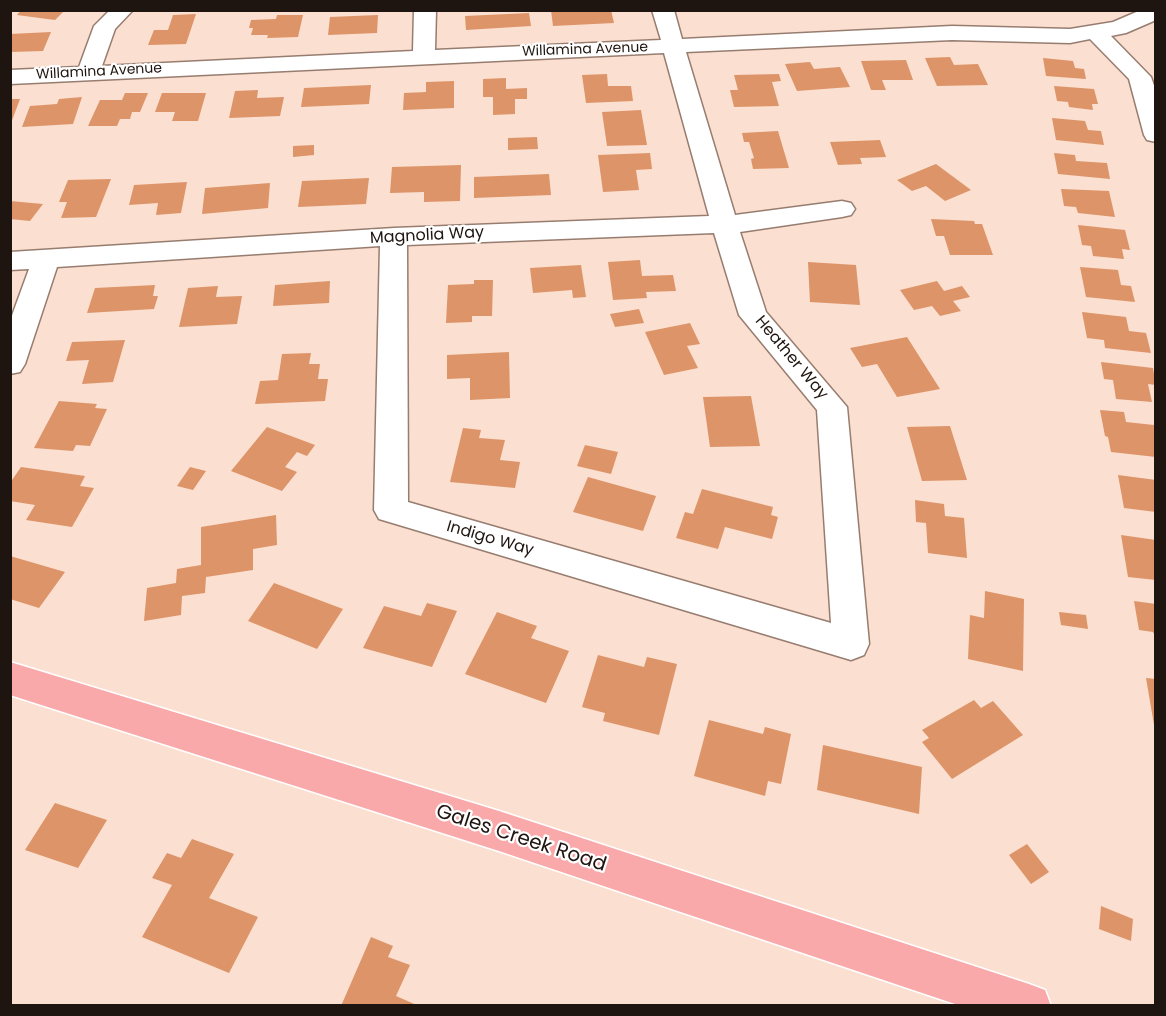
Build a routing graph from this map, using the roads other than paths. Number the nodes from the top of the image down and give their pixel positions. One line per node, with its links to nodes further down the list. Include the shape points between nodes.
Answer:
1 (123, 10): 8 (street, via 105,26)
2 (424, 10): 7 (street)
3 (663, 10): 6 (street, Heather Way)
4 (1155, 12): 5 (street, Willamina Avenue)
5 (1096, 33): 6 (street, Willamina Avenue, via 952,33); 10 (street, via 1140,77)
6 (672, 46): 7 (street, Willamina Avenue); 12 (street, Heather Way)
7 (424, 56): 8 (street, Willamina Avenue)
8 (88, 73): 9 (street, Willamina Avenue)
9 (10, 77)
10 (1155, 135)
11 (842, 209): 12 (street, Magnolia Way)
12 (724, 224): 13 (street, Magnolia Way); 17 (street, Heather Way, via 753,315 832,407)
13 (394, 237): 14 (street, Magnolia Way); 17 (street, Indigo Way, via 391,510)
14 (46, 260): 15 (street, Magnolia Way); 16 (street)
15 (10, 261)
16 (10, 364)
17 (851, 644)
18 (10, 678): 19 (main road, Gales Creek Road, via 499,831)
19 (1029, 1005)

